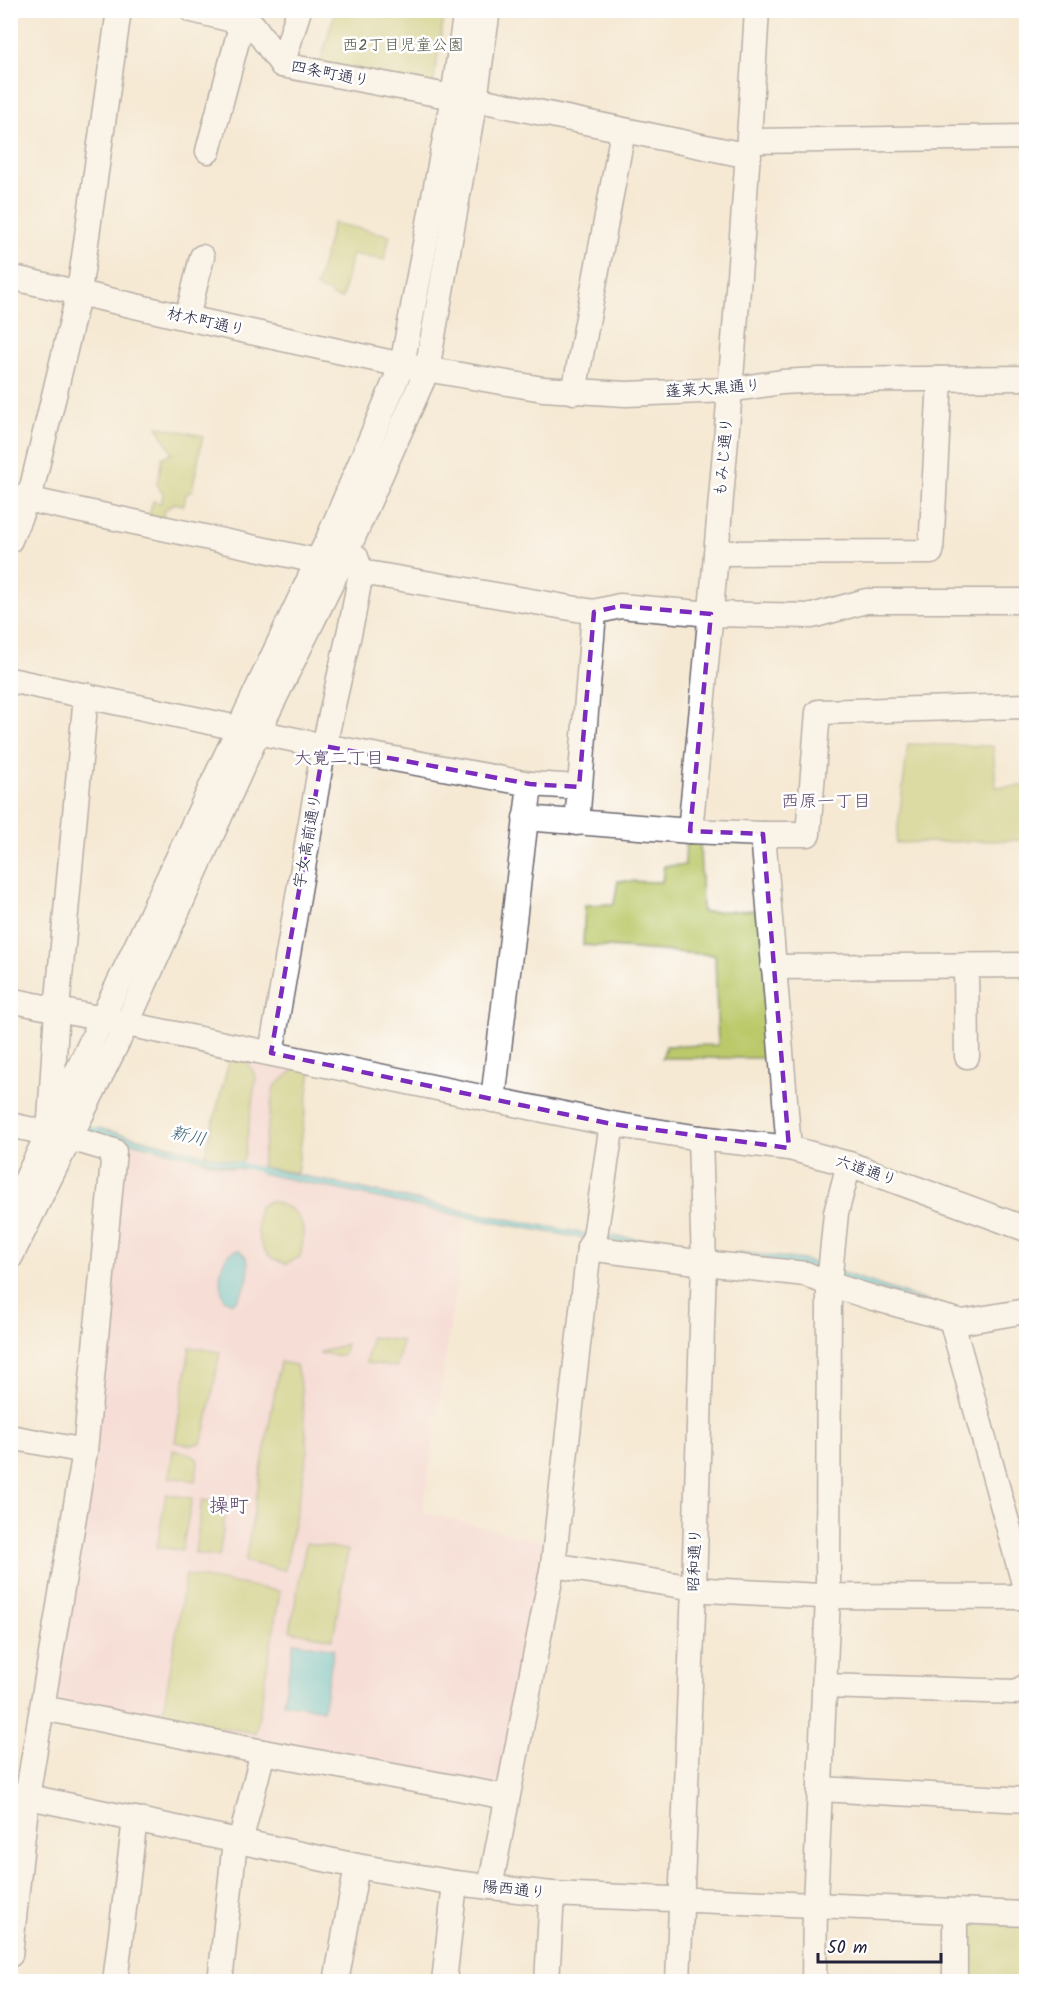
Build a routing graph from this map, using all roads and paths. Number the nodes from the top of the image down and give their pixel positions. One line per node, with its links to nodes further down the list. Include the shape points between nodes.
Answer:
1 (119, 10): 16 (street)
2 (192, 10): 7 (street, 四条町通り)
3 (299, 10): 8 (street)
4 (466, 10): 9 (street)
5 (488, 10): 9 (street)
6 (757, 10): 12 (street, もみじ通り)
7 (242, 22): 8 (street, 四条町通り, via 253,25); 13 (street)
8 (282, 65): 9 (street, 四条町通り)
9 (464, 98): 10 (street, 四条町通り); 18 (street); 19 (street)
10 (623, 131): 12 (street, 四条町通り); 23 (street)
11 (1026, 137): 12 (street, 四条町通り)
12 (749, 148): 22 (street, もみじ通り)
13 (208, 151)
14 (202, 257): 17 (street)
15 (10, 277): 16 (street, 材木町通り)
16 (79, 292): 17 (street, 材木町通り); 24 (street, via 32,487)
17 (187, 318): 18 (street, 材木町通り)
18 (402, 365): 19 (street, 蓬莱大黒通り); 26 (street)
19 (427, 370): 23 (street, 蓬莱大黒通り); 26 (street)
20 (1026, 378): 21 (street, 蓬莱大黒通り)
21 (940, 379): 22 (street, 蓬莱大黒通り, via 820,380); 27 (street, via 931,552)
22 (729, 390): 23 (street, 蓬莱大黒通り); 27 (street, もみじ通り)
23 (574, 392)
24 (19, 497): 25 (street); 28 (street)
25 (10, 540)
26 (338, 543): 28 (street); 29 (street, via 355,556); 36 (street)
27 (716, 553): 32 (street, もみじ通り)
28 (317, 561): 36 (street)
29 (361, 572): 31 (street); 37 (street, 宇女高前通り)
30 (1026, 601): 32 (street, via 867,601 813,615)
31 (594, 612): 32 (street, via 620,606); 39 (street)
32 (711, 614): 42 (street, もみじ通り)
33 (10, 680): 34 (street)
34 (86, 695): 36 (street); 48 (street)
35 (1026, 706): 43 (street, via 818,712 808,834)
36 (248, 730): 37 (street); 49 (street); 50 (street)
37 (324, 746): 38 (street); 51 (street, 宇女高前通り)
38 (530, 784): 39 (street); 40 (street)
39 (579, 787): 41 (street)
40 (525, 818): 41 (street); 53 (street)
41 (577, 823): 42 (street)
42 (690, 831): 43 (street)
43 (763, 834): 46 (street)
44 (1026, 964): 45 (street)
45 (966, 965): 46 (street); 52 (street)
46 (774, 967): 58 (street)
47 (10, 1000): 48 (street, 六道通り)
48 (57, 1010): 49 (street, 六道通り); 56 (street)
49 (102, 1017): 50 (street, 六道通り); 56 (street)
50 (127, 1023): 51 (street, 六道通り); 56 (street)
51 (271, 1053): 53 (street, 六道通り)
52 (967, 1056)
53 (493, 1100): 54 (street, 六道通り)
54 (612, 1124): 57 (street, 六道通り); 62 (street, via 595,1236)
55 (10, 1125): 56 (street)
56 (59, 1136): 60 (street); 63 (street); 69 (street, via 114,1151)
57 (708, 1138): 58 (street, 六道通り); 64 (street, 昭和通り)
58 (789, 1148): 59 (street, 六道通り)
59 (849, 1164): 61 (street, 六道通り); 65 (street, via 836,1213)
60 (10, 1214)
61 (1026, 1229)
62 (589, 1248): 64 (street); 70 (street)
63 (10, 1258)
64 (711, 1264): 65 (street, via 806,1274); 71 (street, 昭和通り)
65 (829, 1284): 67 (street); 73 (street)
66 (1026, 1311): 67 (street, via 962,1322)
67 (951, 1319): 72 (street)
68 (10, 1437): 69 (street)
69 (85, 1451): 77 (street)
70 (553, 1565): 71 (street); 81 (street)
71 (700, 1589): 73 (street); 89 (street, 昭和通り)
72 (1026, 1591)
73 (828, 1596): 74 (street); 75 (street)
74 (1026, 1597)
75 (824, 1686): 76 (street, via 1017,1692); 79 (street)
76 (1026, 1686)
77 (43, 1708): 78 (street); 80 (street)
78 (263, 1752): 81 (street); 84 (street)
79 (820, 1789): 82 (street); 90 (street)
80 (19, 1795): 83 (street, 陽西通り); 93 (street)
81 (507, 1797): 87 (street)
82 (1026, 1800)
83 (135, 1820): 84 (street, 陽西通り); 94 (street)
84 (237, 1841): 85 (street, 陽西通り); 95 (street)
85 (357, 1866): 86 (street, 陽西通り); 96 (street)
86 (455, 1883): 87 (street, 陽西通り); 97 (street)
87 (490, 1887): 88 (street, 陽西通り)
88 (552, 1894): 89 (street, 陽西通り); 98 (street)
89 (688, 1899): 90 (street, 陽西通り); 99 (street, 昭和通り); 100 (street, 昭和通り)
90 (815, 1905): 91 (street, 陽西通り); 101 (street)
91 (955, 1911): 92 (street, 陽西通り); 102 (street)
92 (1026, 1914)
93 (10, 1955)
94 (115, 1982)
95 (220, 1982)
96 (336, 1982)
97 (444, 1982)
98 (547, 1982)
99 (678, 1982)
100 (691, 1982)
101 (814, 1982)
102 (955, 1982)

